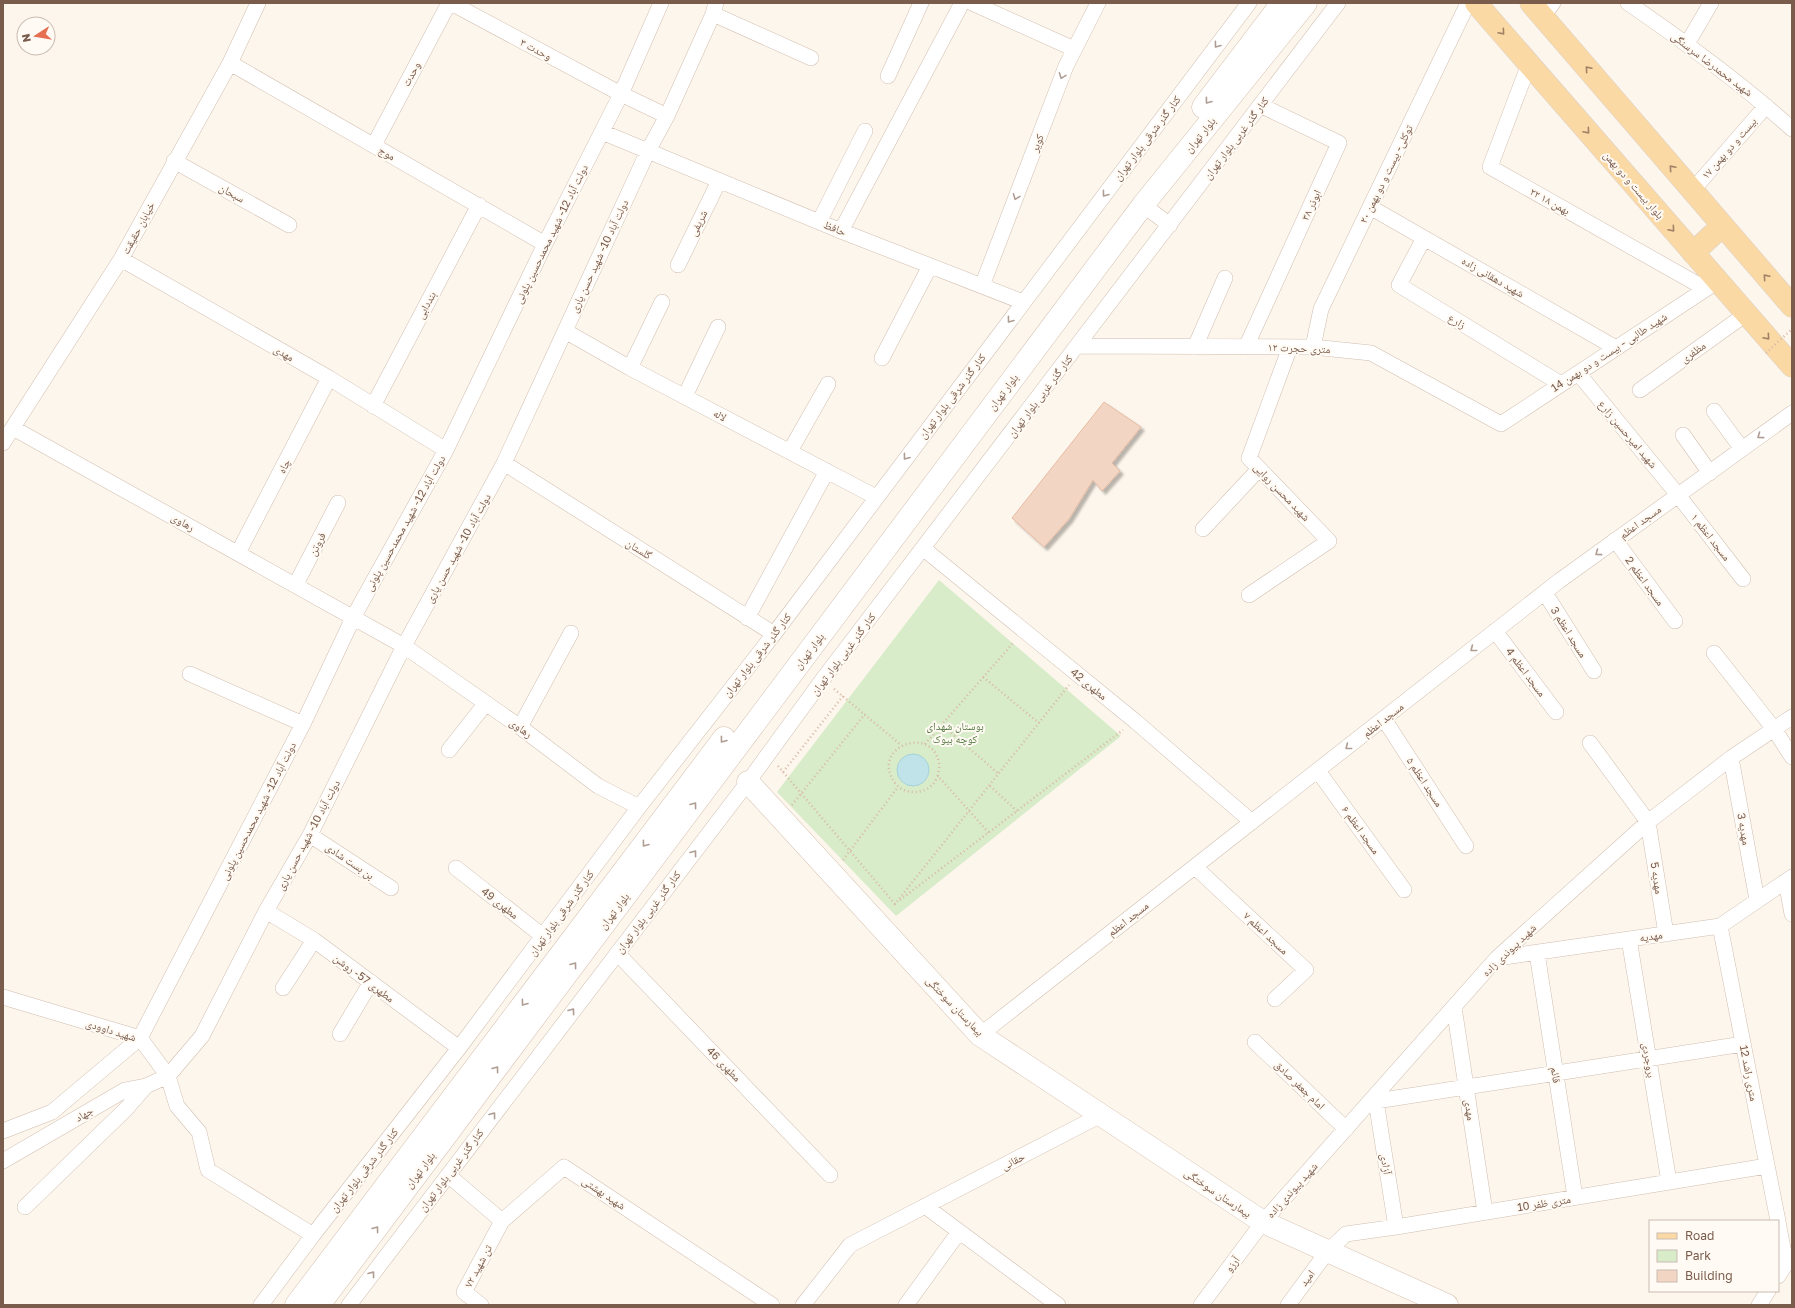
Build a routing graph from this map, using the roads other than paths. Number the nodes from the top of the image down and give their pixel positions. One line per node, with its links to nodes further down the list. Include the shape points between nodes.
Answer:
1 (258, 3): 23 (street, خیابان حقیقت)
2 (450, 3): 26 (street, وحدت ۳); 33 (street, وحدت)
3 (661, 3): 26 (street, دولت آباد 12- شهید محمدحسین پلونی)
4 (921, 3): 25 (street)
5 (962, 3): 45 (street)
6 (972, 3): 21 (street)
7 (1098, 3): 21 (street, کویر)
8 (1249, 3): 18 (street, کنار گذر شرقی بلوار تهران)
9 (1282, 3): 19 (main road, بلوار تهران)
10 (1306, 3): 39 (main road, بلوار تهران)
11 (1338, 3): 27 (street, کنار گذر غربی بلوار تهران)
12 (1468, 3): 40 (street, توکلی- بیست و دو بهمن ۲۰)
13 (1476, 3): 24 (main road, بلوار بیست و دو بهمن, one-way to 24)
14 (1628, 3): 20 (street, شهید محمدرضا سرسنگی)
15 (1711, 3): 20 (street)
16 (1543, 7): 37 (main road, one-way to 16)
17 (715, 9): 22 (street); 29 (street, دولت آباد 10- شهید حسن یاری)
18 (1233, 25): 19 (street); 56 (street, کنار گذر شرقی بلوار تهران, one-way to 56)
19 (1254, 41): 186 (main road, بلوار تهران, one-way to 186)
20 (1687, 44): 28 (street, شهید محمدرضا سرسنگی)
21 (1074, 49): 54 (street, کویر, one-way to 54)
22 (811, 58)
23 (230, 63): 33 (street, موج); 35 (street, خیابان حقیقت)
24 (1529, 64): 48 (main road, بلوار بیست و دو بهمن, one-way to 48); 53 (street, ۲۲ بهمن ۱۸, via 1490,167)
25 (888, 76)
26 (621, 94): 29 (street, وحدت ۳); 32 (street, دولت آباد 12- شهید محمدحسین پلونی)
27 (1260, 105): 43 (street, کنار گذر غربی بلوار تهران); 63 (street, ۳۸ ابوذر, via 1339,143)
28 (1766, 106): 30 (street, شهید محمدرضا سرسنگی); 37 (street, بیست و دو بهمن ۱۷)
29 (667, 116): 34 (street, دولت آباد 10- شهید حسن یاری)
30 (1792, 129)
31 (864, 131): 41 (street)
32 (602, 132): 34 (street, حافظ); 47 (street, دولت آباد 12- شهید محمدحسین پلونی)
33 (374, 145): 38 (street, موج)
34 (648, 151): 36 (street, حافظ); 60 (street, دولت آباد 10- شهید حسن یاری)
35 (174, 161): 42 (street, سبحان); 49 (street, خیابان حقیقت)
36 (719, 181): 41 (street, حافظ); 50 (street, شریفی)
37 (1692, 191): 44 (main road)
38 (478, 205): 47 (street, موج); 76 (street, بنددابی)
39 (1143, 205): 43 (street); 187 (main road, بلوار تهران, one-way to 39)
40 (1370, 207): 46 (street, شهید دهقانی زاده); 65 (street, توکلی- بیست و دو بهمن ۲۰, via 1321,309)
41 (819, 222): 45 (street, حافظ)
42 (289, 225)
43 (1170, 225): 61 (street, کنار گذر غربی بلوار تهران)
44 (1722, 226): 48 (main road); 57 (main road, one-way to 44)
45 (841, 231): 51 (street, حافظ)
46 (1424, 238): 66 (street, شهید دهقانی زاده); 73 (street, زارع, via 1399,285)
47 (545, 244): 84 (street, دولت آباد 12- شهید محمدحسین پلونی)
48 (1693, 253): 53 (main road, بلوار بیست و دو بهمن)
49 (121, 259): 71 (street, مهدی); 80 (street, خیابان حقیقت)
50 (678, 265)
51 (930, 266): 54 (street, حافظ); 67 (street)
52 (1225, 278): 62 (street)
53 (1712, 285): 58 (main road, بلوار بیست و دو بهمن); 66 (street, شهید طالبی - بیست و دو بهمن 14)
54 (982, 286): 56 (street, حافظ)
55 (662, 302): 69 (street)
56 (1023, 302): 91 (street, کنار گذر شرقی بلوار تهران, one-way to 91)
57 (1792, 306)
58 (1746, 314): 68 (main road, بلوار بیست و دو بهمن, one-way to 68); 74 (street, مظفری)
59 (718, 327): 75 (street)
60 (565, 331): 69 (street, لاله); 86 (street, دولت آباد 10- شهید حسن یاری)
61 (1078, 346): 62 (street, ۱۲ متری حجرت); 95 (street, کنار گذر غربی بلوار تهران)
62 (1195, 347): 63 (street, ۱۲ متری حجرت)
63 (1246, 347): 64 (street, ۱۲ متری حجرت)
64 (1290, 347): 65 (street, ۱۲ متری حجرت); 87 (street, شهید محسن روایی, via 1250,458)
65 (1313, 347): 79 (street, ۱۲ متری حجرت, via 1371,353)
66 (1616, 348): 70 (street, شهید طالبی - بیست و دو بهمن 14)
67 (882, 358)
68 (1792, 366)
69 (630, 368): 75 (street, لاله)
70 (1578, 374): 73 (street, شهید طالبی - بیست و دو بهمن 14); 90 (street, شهید امیرحسین زارع)
71 (329, 378): 76 (street, مهدی); 96 (street, چاه)
72 (828, 384): 85 (street)
73 (1561, 384): 79 (street, شهید طالبی - بیست و دو بهمن 14)
74 (1640, 390)
75 (685, 396): 85 (street, لاله)
76 (373, 406): 84 (street, مهدی)
77 (1714, 411): 83 (street)
78 (1792, 413): 83 (street, مسجد اعظم, one-way to 83)
79 (1501, 424)
80 (13, 428): 82 (street, خیابان حقیقت); 96 (street, رهاوی)
81 (1683, 436): 89 (street)
82 (3, 443)
83 (1742, 449): 89 (street, مسجد اعظم)
84 (446, 450): 101 (street, دولت آباد 12- شهید محمدحسین پلونی)
85 (790, 452): 88 (street, لاله)
86 (504, 463): 102 (street, گلستان); 107 (street, دولت آباد 10- شهید حسن یاری)
87 (1259, 469): 93 (street); 100 (street, شهید محسن روایی, via 1329,541)
88 (827, 471): 91 (street, لاله); 102 (street)
89 (1710, 473): 90 (street, مسجد اعظم)
90 (1678, 495): 94 (street, مسجد اعظم); 97 (street, مسجد اعظم ۱)
91 (876, 496): 106 (street, کنار گذر شرقی بلوار تهران)
92 (338, 504): 98 (street, فروتن)
93 (1203, 529)
94 (1615, 540): 99 (street, مسجد اعظم, one-way to 99); 103 (street, مسجد اعظم 2)
95 (924, 549): 123 (street, کنار گذر غربی بلوار تهران); 125 (street, مطهری 42, via 1135,721)
96 (238, 553): 98 (street, رهاوی)
97 (1743, 579)
98 (296, 584): 101 (street, رهاوی)
99 (1544, 593): 104 (street, مسجد اعظم); 109 (street, مسجد اعظم 3)
100 (1249, 595)
101 (354, 616): 107 (street, رهاوی); 115 (street, دولت آباد 12- شهید محمدحسین پلونی)
102 (747, 618): 106 (street, گلستان)
103 (1674, 621)
104 (1495, 632): 112 (street, مسجد اعظم 4); 114 (street, مسجد اعظم, one-way to 114)
105 (571, 633): 116 (street)
106 (774, 634): 124 (street, کنار گذر شرقی بلوار تهران)
107 (404, 646): 111 (street, رهاوی); 127 (street, دولت آباد 10- شهید حسن یاری)
108 (1714, 653): 117 (street)
109 (1594, 670)
110 (190, 674): 115 (street)
111 (486, 703): 116 (street, رهاوی); 119 (street)
112 (1556, 712)
113 (1792, 717): 117 (street, شهید پیوندی زاده)
114 (1384, 719): 122 (street, مسجد اعظم, one-way to 122); 128 (street, مسجد اعظم ۵)
115 (303, 724): 152 (street, دولت آباد 12- شهید محمدحسین پلونی)
116 (520, 727): 124 (street, رهاوی, via 598,786)
117 (1774, 729): 120 (street); 121 (street, شهید پیوندی زاده)
118 (1590, 743): 126 (street)
119 (448, 750)
120 (1792, 757)
121 (1731, 758): 126 (street, شهید پیوندی زاده); 134 (street, مهدیه 3)
122 (1318, 771): 125 (street, مسجد اعظم); 133 (street, مسجد اعظم ۶)
123 (748, 782): 142 (street, کنار گذر غربی بلوار تهران, one-way to 123); 151 (main road, بیمارستان سوختگی)
124 (639, 807): 139 (street, کنار گذر شرقی بلوار تهران)
125 (1252, 822): 129 (street, مسجد اعظم)
126 (1648, 822): 138 (street, مهدیه 5); 144 (street, شهید پیوندی زاده)
127 (310, 834): 132 (street, بن بست شادی); 135 (street, دولت آباد 10- شهید حسن یاری)
128 (1466, 846)
129 (1195, 867): 148 (street, مسجد اعظم ۷, via 1306,970); 151 (street, مسجد اعظم)
130 (456, 868): 139 (street, مطهری 49)
131 (1789, 879): 134 (street, مهدیه); 136 (street)
132 (391, 888)
133 (1404, 890)
134 (1757, 900): 137 (street, مهدیه)
135 (266, 911): 141 (street, مطهری 57- روشن); 158 (street, دولت آباد 10- شهید حسن یاری, via 202,1036)
136 (1792, 914)
137 (1720, 926): 138 (street, مهدیه); 154 (street, 12 متری راشد)
138 (1666, 934): 140 (street, مهدیه)
139 (544, 937): 155 (street, کنار گذر شرقی بلوار تهران)
140 (1629, 939): 143 (street, مهدیه); 156 (street, بروجردی)
141 (314, 940): 145 (street, مطهری 57- روشن); 146 (street)
142 (617, 952): 167 (street, کنار گذر غربی بلوار تهران, one-way to 142); 168 (street, مطهری 46)
143 (1537, 953): 144 (street, مهدیه); 157 (street, قائم)
144 (1497, 958): 149 (street, شهید پیوندی زاده)
145 (371, 982): 150 (street); 155 (street, مطهری 57- روشن)
146 (283, 988)
147 (3, 997): 152 (street, شهید داوودی)
148 (1275, 999)
149 (1454, 1007): 160 (street, مهدی); 161 (street, شهید پیوندی زاده)
150 (340, 1034)
151 (980, 1035): 162 (main road, بیمارستان سوختگی)
152 (140, 1038): 158 (street, شهید داوودی); 164 (street, جهاد, via 52,1112)
153 (1255, 1042): 163 (street, امام جعفر صادق)
154 (1743, 1044): 156 (street); 166 (street, 12 متری راشد)
155 (459, 1048): 180 (street, کنار گذر شرقی بلوار تهران)
156 (1649, 1059): 157 (street); 169 (street, بروجردی)
157 (1556, 1073): 160 (street); 170 (street, قائم)
158 (168, 1076): 159 (street, جهاد); 180 (street, شهید داوودی, via 177,1106 199,1132 208,1170)
159 (146, 1086): 165 (street, جهاد, via 125,1090); 172 (street)
160 (1467, 1087): 161 (street); 173 (street, مهدی)
161 (1373, 1101): 163 (street, شهید پیوندی زاده); 177 (street, آزادی)
162 (1101, 1115): 171 (street, حقانی); 176 (main road, بیمارستان سوختگی)
163 (1346, 1129): 176 (street, شهید پیوندی زاده)
164 (3, 1131)
165 (3, 1161)
166 (1767, 1166): 169 (street, 10 متری ظفر); 174 (street, 12 متری راشد)
167 (448, 1175): 175 (street); 188 (street, کنار گذر غربی بلوار تهران, one-way to 167)
168 (830, 1175)
169 (1670, 1182): 170 (street, 10 متری ظفر)
170 (1575, 1197): 173 (street, 10 متری ظفر)
171 (925, 1206): 179 (street); 190 (street, حقانی, via 850,1245)
172 (26, 1207)
173 (1485, 1212): 177 (street, 10 متری ظفر)
174 (1778, 1220)
175 (502, 1221): 184 (street, شهید بهشتی, via 564,1167); 189 (street, ۷۲ تن شهید, via 464,1292)
176 (1263, 1222): 181 (main road, بیمارستان سوختگی); 193 (street, آرزو)
177 (1396, 1227): 181 (street, 10 متری ظفر, via 1346,1234)
178 (1779, 1228): 182 (street, 12 متری راشد)
179 (959, 1232): 191 (street); 192 (street)
180 (313, 1235): 185 (street, کنار گذر شرقی بلوار تهران)
181 (1327, 1252): 194 (street, امید); 195 (main road, بیمارستان سوختگی)
182 (1785, 1265)
183 (1767, 1292): 196 (street)
184 (762, 1302)
185 (261, 1305)
186 (296, 1305)
187 (319, 1305)
188 (349, 1305)
189 (481, 1305)
190 (803, 1305)
191 (906, 1305)
192 (1058, 1305)
193 (1201, 1305)
194 (1288, 1305)
195 (1446, 1305)
196 (1759, 1305)

